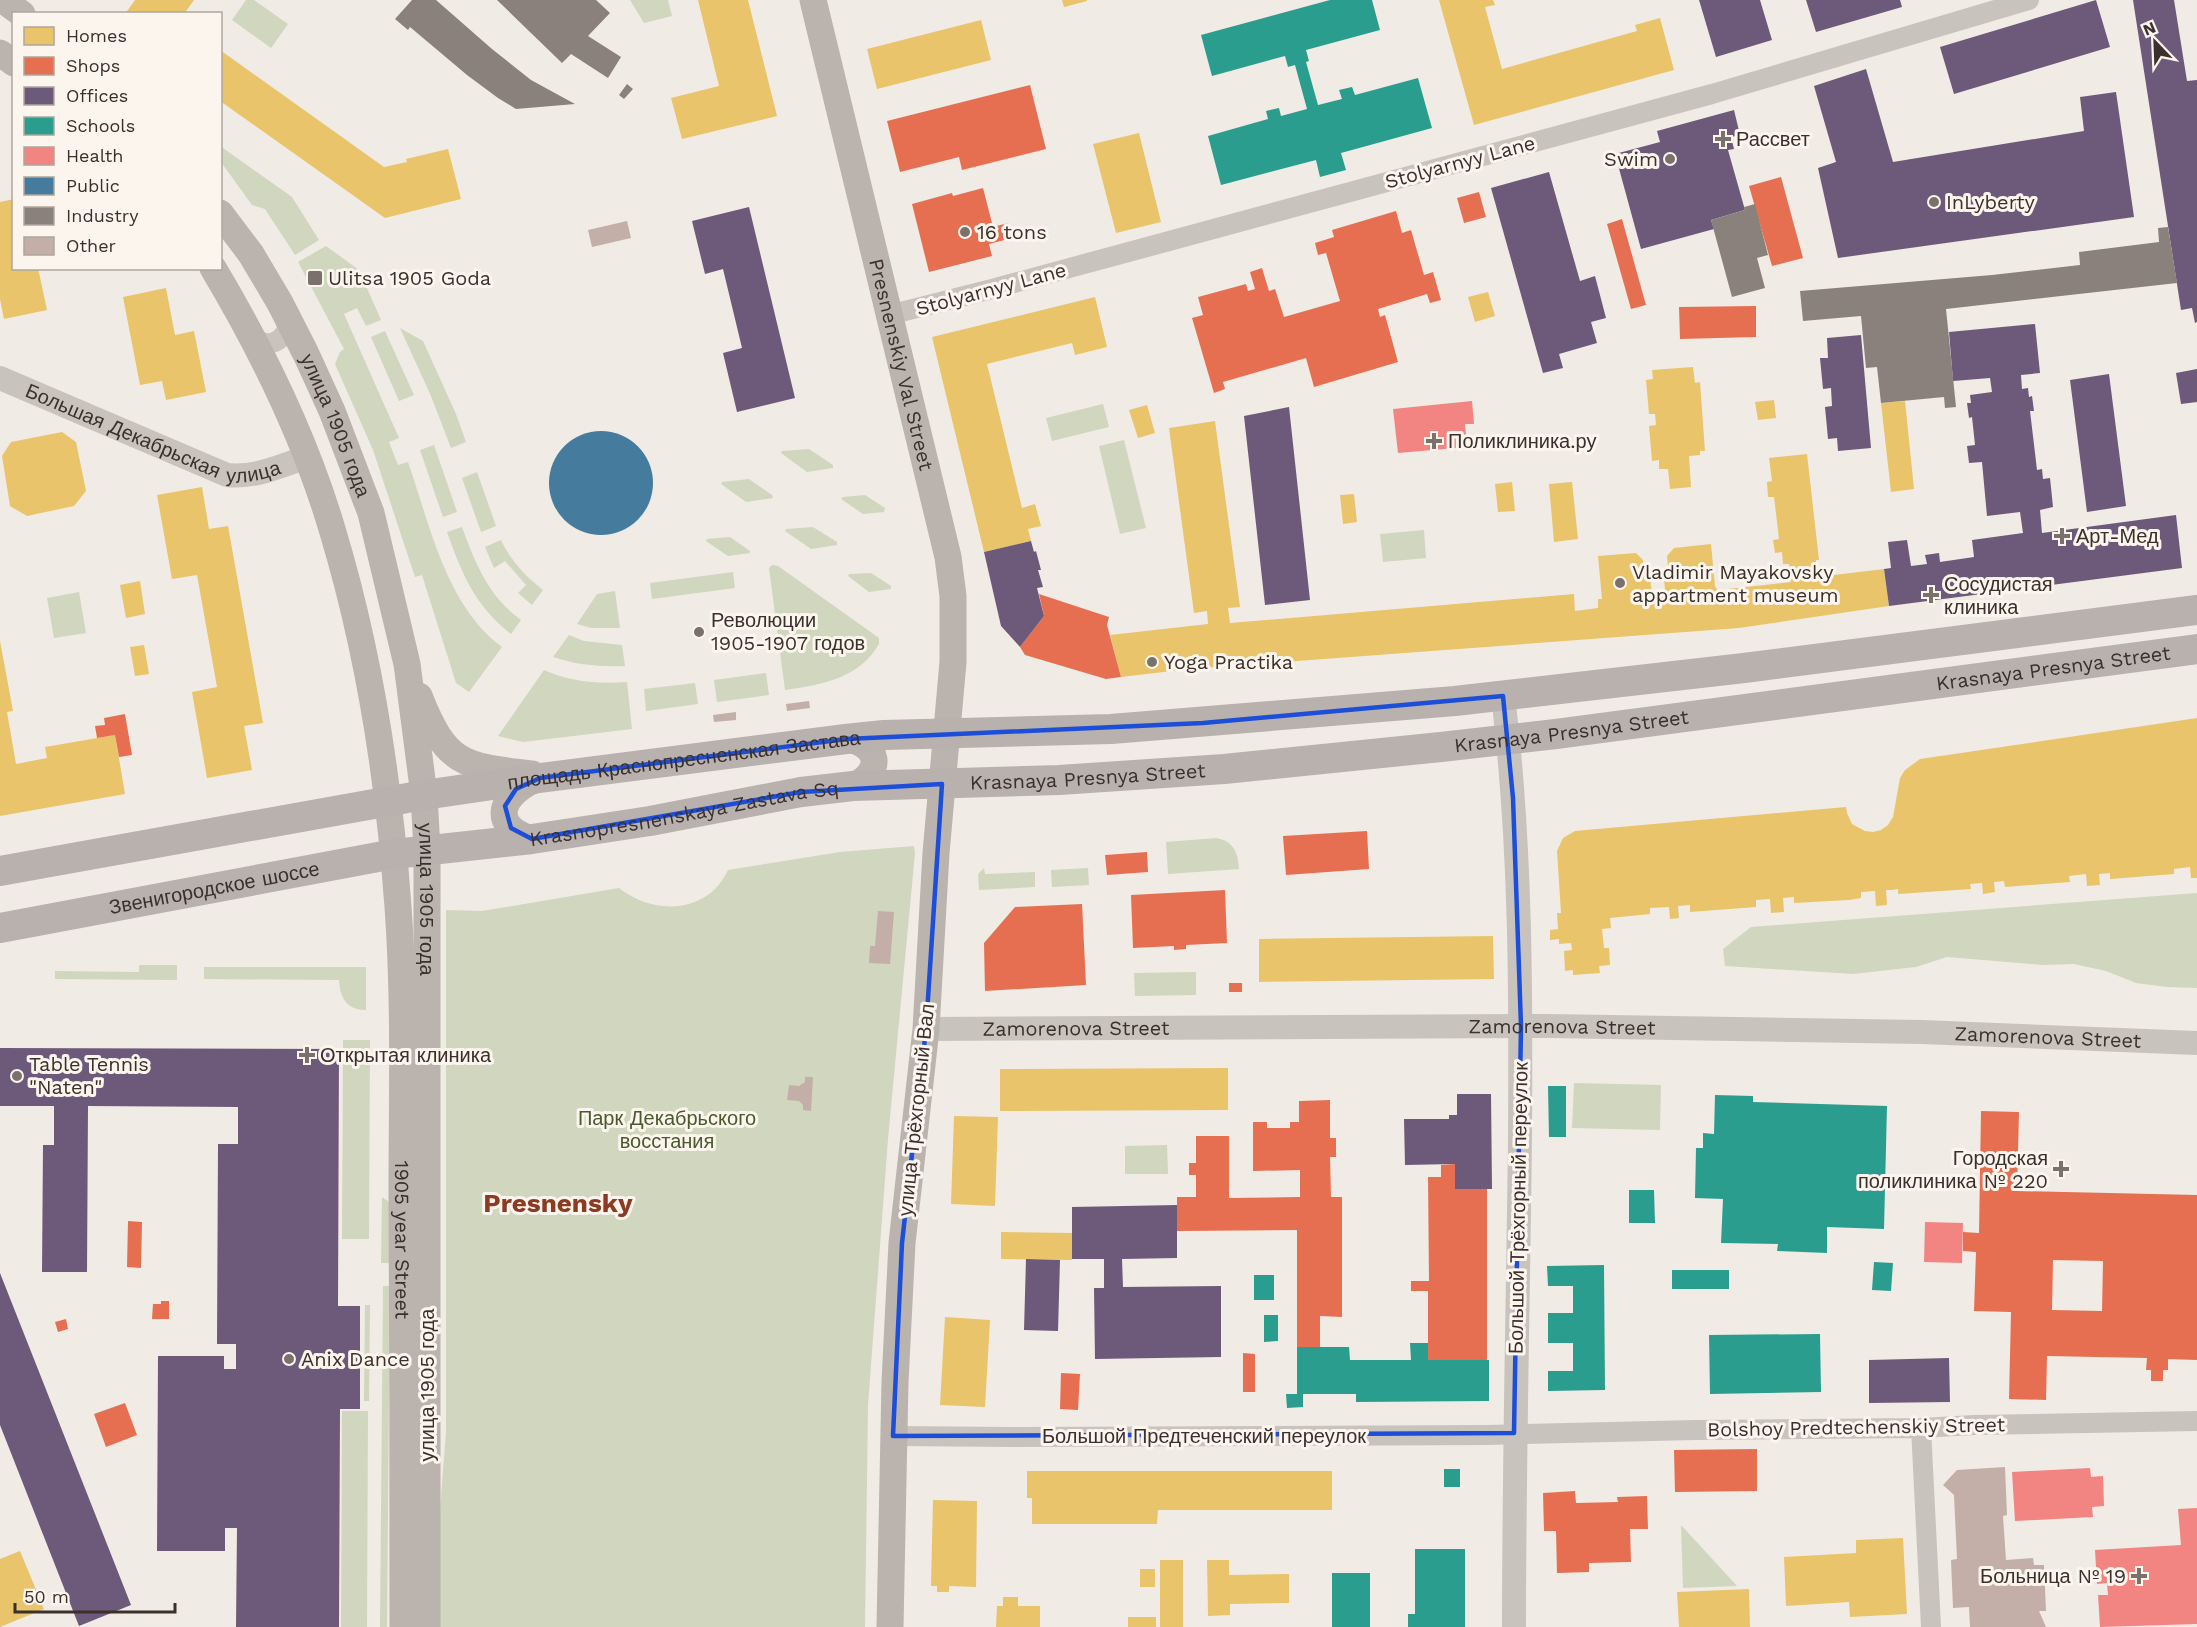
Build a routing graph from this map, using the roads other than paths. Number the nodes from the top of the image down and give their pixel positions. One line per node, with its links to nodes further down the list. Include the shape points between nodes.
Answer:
1 (3, 0): 4 (main road)
2 (813, 0): 8 (main road, Presnenskiy Val Street)
3 (2029, 0): 8 (street, Stolyarnyy Lane, via 1691,100)
4 (19, 12)
5 (222, 216): 7 (main road, улица 1905 года, via 251,254)
6 (214, 270): 9 (main road, улица 1905 года)
7 (286, 315): 9 (street, via 287,330 277,342 262,343); 11 (main road, улица 1905 года)
8 (889, 315): 18 (main road, Presnenskiy Val Street, via 948,557 953,596 952,662)
9 (250, 333): 12 (main road, улица 1905 года)
10 (0, 378): 13 (street, Большая Декабрьская улица, via 227,475 255,475)
11 (332, 411): 12 (main road, via 320,400 305,400 294,412); 16 (main road, улица 1905 года, via 371,513)
12 (294, 427): 13 (main road, улица 1905 года)
13 (307, 457): 25 (main road, улица 1905 года, via 332,525 360,636)
14 (2197, 610): 17 (main road, Krasnaya Presnya Street)
15 (2197, 649): 20 (main road, Krasnaya Presnya Street)
16 (407, 664): 21 (main road, via 436,732 458,758 470,765); 24 (main road, улица 1905 года)
17 (1503, 696): 18 (main road, Krasnaya Presnya Street, via 1203,723); 20 (street, Большой Трёхгорный переулок)
18 (945, 733): 19 (main road, площадь Краснопресненская Застава); 22 (main road, Presnenskiy Val Street)
19 (846, 739): 21 (main road, площадь Краснопресненская Застава); 23 (main road, via 866,745 873,754 870,775)
20 (1508, 740): 22 (main road, Krasnaya Presnya Street, via 1224,769); 31 (street, Большой Трёхгорный переулок)
21 (546, 777): 24 (main road, площадь Краснопресненская Застава); 26 (main road, via 516,789 505,806 504,815 511,828)
22 (942, 784): 23 (main road, Krasnopresnenskaya Zastava Sq); 32 (main road, улица Трёхгорный Вал)
23 (852, 786): 26 (main road, Krasnopresnenskaya Zastava Sq)
24 (424, 795): 25 (main road); 27 (main road, улица 1905 года)
25 (387, 802): 28 (main road, улица 1905 года); 29 (main road)
26 (532, 839): 27 (main road, Krasnopresnenskaya Zastava Sq)
27 (427, 850): 28 (main road, Звенигородское шоссе); 39 (main road, улица 1905 года)
28 (394, 854): 30 (main road, Звенигородское шоссе); 38 (main road, 1905 year Street, via 402,1017)
29 (0, 871)
30 (0, 928)
31 (1521, 1026): 32 (street, Zamorenova Street); 33 (street, Zamorenova Street, via 1922,1032); 36 (street, Большой Трёхгорный переулок)
32 (926, 1029): 37 (main road, улица Трёхгорный Вал, via 902,1243)
33 (2197, 1043)
34 (2197, 1421): 35 (street, Bolshoy Predtechenskiy Street)
35 (1921, 1428): 36 (street, Bolshoy Predtechenskiy Street); 42 (street)
36 (1514, 1433): 37 (street, Большой Предтеченский переулок); 41 (street, Большой Трёхгорный переулок)
37 (893, 1436): 40 (main road, улица Трёхгорный Вал)
38 (403, 1627)
39 (427, 1627)
40 (890, 1627)
41 (1514, 1627)
42 (1931, 1627)

